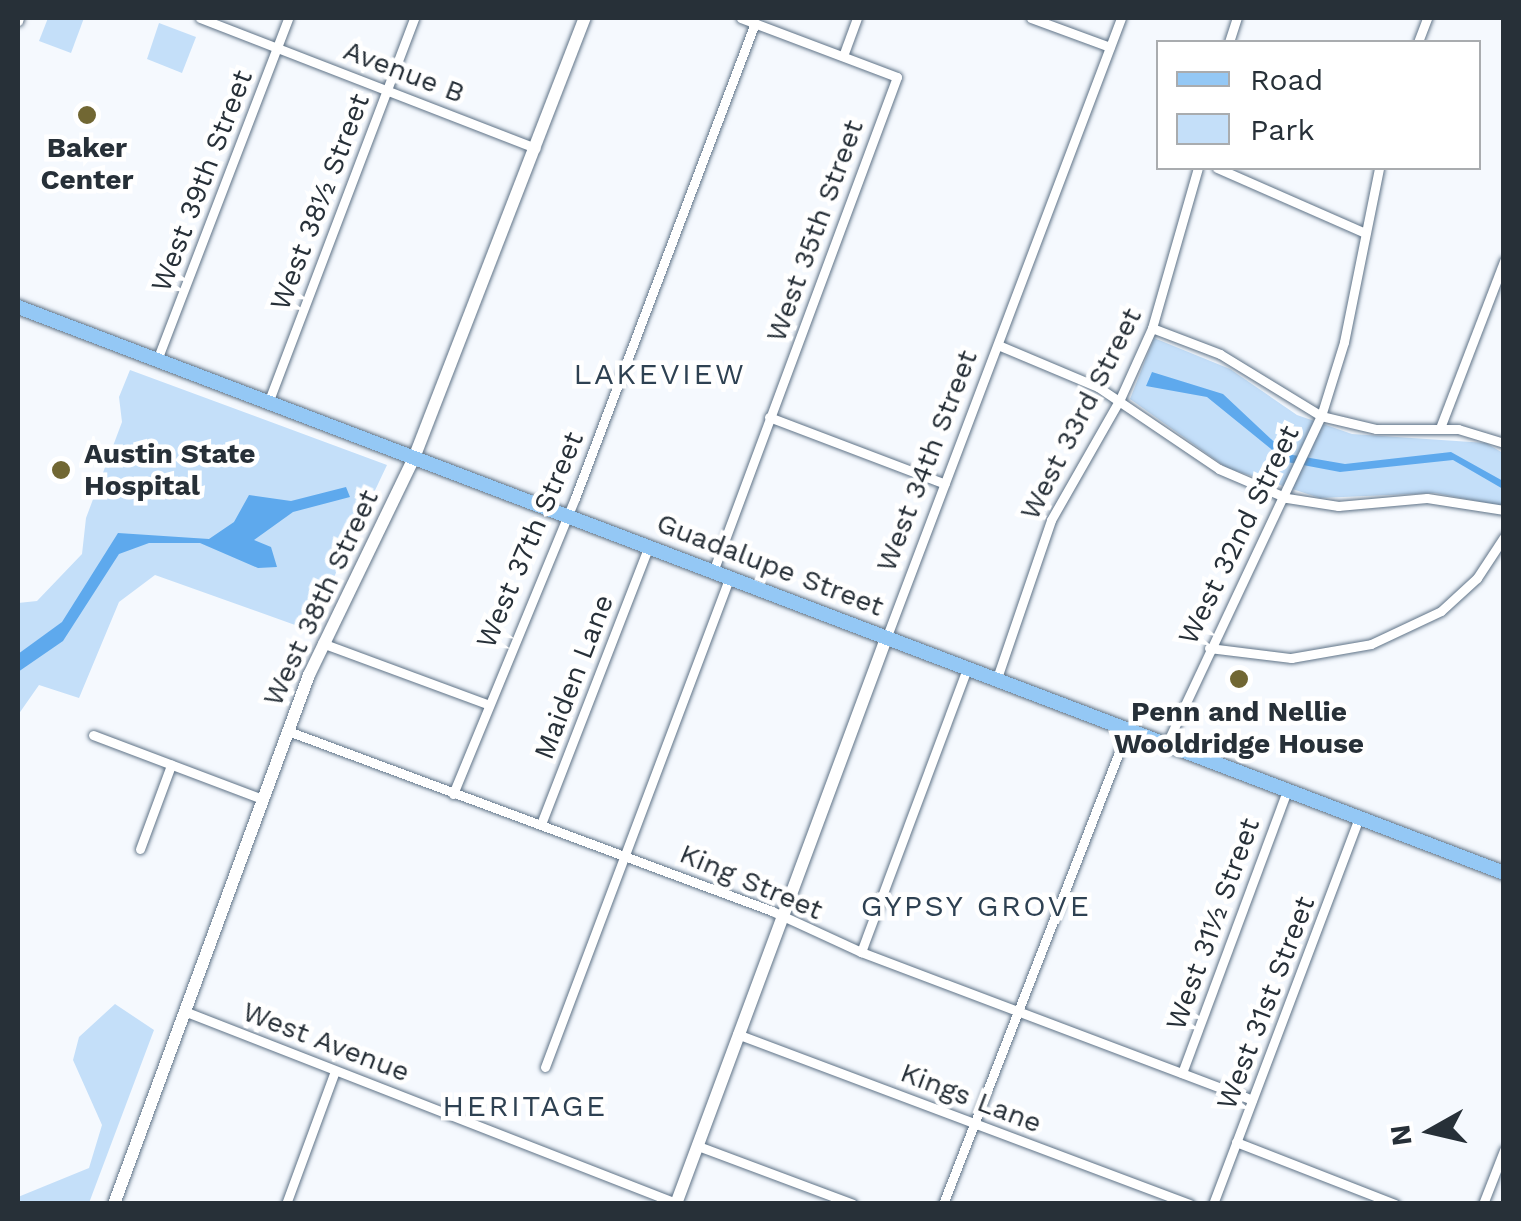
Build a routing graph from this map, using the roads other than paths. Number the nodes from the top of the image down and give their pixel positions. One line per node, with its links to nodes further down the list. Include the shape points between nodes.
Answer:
1 (200, 18): 10 (street, Avenue B)
2 (288, 18): 10 (street, West 39th Street)
3 (414, 18): 13 (street, West 38½ Street)
4 (585, 18): 14 (street, West 38th Street)
5 (741, 18): 9 (street)
6 (856, 18): 12 (street)
7 (1031, 18): 11 (street)
8 (1121, 18): 11 (street, West 34th Street)
9 (754, 23): 12 (street); 34 (street, West 37th Street)
10 (277, 47): 13 (street, Avenue B); 23 (street, West 39th Street)
11 (1110, 48): 22 (street, West 34th Street)
12 (842, 56): 26 (street, West 35th Street, via 897,76)
13 (386, 90): 14 (street, Avenue B); 25 (street, West 38½ Street)
14 (536, 148): 30 (street, West 38th Street)
15 (1197, 170): 21 (street, West 33rd Street)
16 (1223, 170): 18 (street)
17 (1379, 170): 18 (street, West 32nd Street)
18 (1365, 233): 27 (street, West 32nd Street, via 1344,342)
19 (1504, 261): 28 (street)
20 (18, 307): 23 (main road, Guadalupe Street)
21 (1152, 328): 24 (street, West 33rd Street); 27 (street, via 1220,354)
22 (998, 345): 24 (street); 31 (street, West 34th Street)
23 (156, 360): 25 (main road, Guadalupe Street)
24 (1120, 399): 32 (street, via 1219,469); 43 (street, West 33rd Street, via 1051,520)
25 (268, 403): 30 (main road, Guadalupe Street)
26 (769, 416): 31 (street); 37 (street, West 35th Street)
27 (1321, 416): 28 (street, via 1376,429); 32 (street, West 32nd Street)
28 (1440, 428): 29 (street)
29 (1504, 442)
30 (414, 458): 34 (main road, Guadalupe Street); 40 (street, West 38th Street)
31 (945, 484): 39 (street, West 34th Street)
32 (1288, 498): 33 (street, via 1338,506 1427,498); 41 (street, West 32nd Street)
33 (1504, 510)
34 (564, 515): 36 (main road, Guadalupe Street); 44 (street, West 37th Street)
35 (1504, 537): 41 (street, via 1461,594 1390,637 1291,658)
36 (649, 546): 37 (main road, Guadalupe Street); 54 (street, Maiden Lane)
37 (714, 569): 38 (main road, Guadalupe Street)
38 (730, 576): 39 (main road, Guadalupe Street); 56 (street)
39 (887, 636): 42 (main road, Guadalupe Street); 58 (street, West 34th Street)
40 (322, 643): 44 (street); 46 (street, West 38th Street)
41 (1209, 648): 48 (street, West 32nd Street)
42 (968, 668): 43 (main road, Guadalupe Street); 59 (street)
43 (997, 678): 45 (main road, Guadalupe Street)
44 (487, 704): 51 (street, West 37th Street)
45 (1128, 729): 48 (main road, Guadalupe Street); 61 (street)
46 (288, 731): 51 (street, King Street); 52 (street, West 38th Street)
47 (93, 736): 49 (street)
48 (1167, 744): 50 (main road, Guadalupe Street)
49 (172, 765): 52 (street); 55 (street)
50 (1287, 790): 53 (main road, Guadalupe Street); 65 (street, West 31½ Street)
51 (453, 794): 54 (street, King Street)
52 (262, 799): 60 (street, West 38th Street)
53 (1359, 817): 57 (main road, Guadalupe Street); 66 (street, West 31st Street)
54 (541, 824): 56 (street, King Street)
55 (140, 848)
56 (623, 854): 58 (street, King Street); 63 (street)
57 (1504, 873)
58 (782, 914): 59 (street, King Street); 62 (street, West 34th Street)
59 (861, 952): 61 (street, King Street)
60 (184, 1011): 64 (street, West Avenue); 73 (street, West 38th Street)
61 (1019, 1012): 65 (street, King Street); 67 (street)
62 (737, 1034): 67 (street, Kings Lane); 69 (street, West 34th Street)
63 (544, 1066)
64 (335, 1070): 72 (street, West Avenue); 74 (street)
65 (1182, 1073): 66 (street, King Street)
66 (1252, 1100): 68 (street, West 31st Street)
67 (975, 1124): 76 (street); 77 (street, Kings Lane)
68 (1236, 1142): 78 (street, West 31st Street); 79 (street)
69 (698, 1146): 72 (street, West 34th Street); 75 (street)
70 (1504, 1150): 71 (street)
71 (1500, 1173): 80 (street)
72 (676, 1203)
73 (114, 1204)
74 (286, 1204)
75 (853, 1204)
76 (943, 1204)
77 (1190, 1204)
78 (1213, 1204)
79 (1396, 1204)
80 (1484, 1204)

